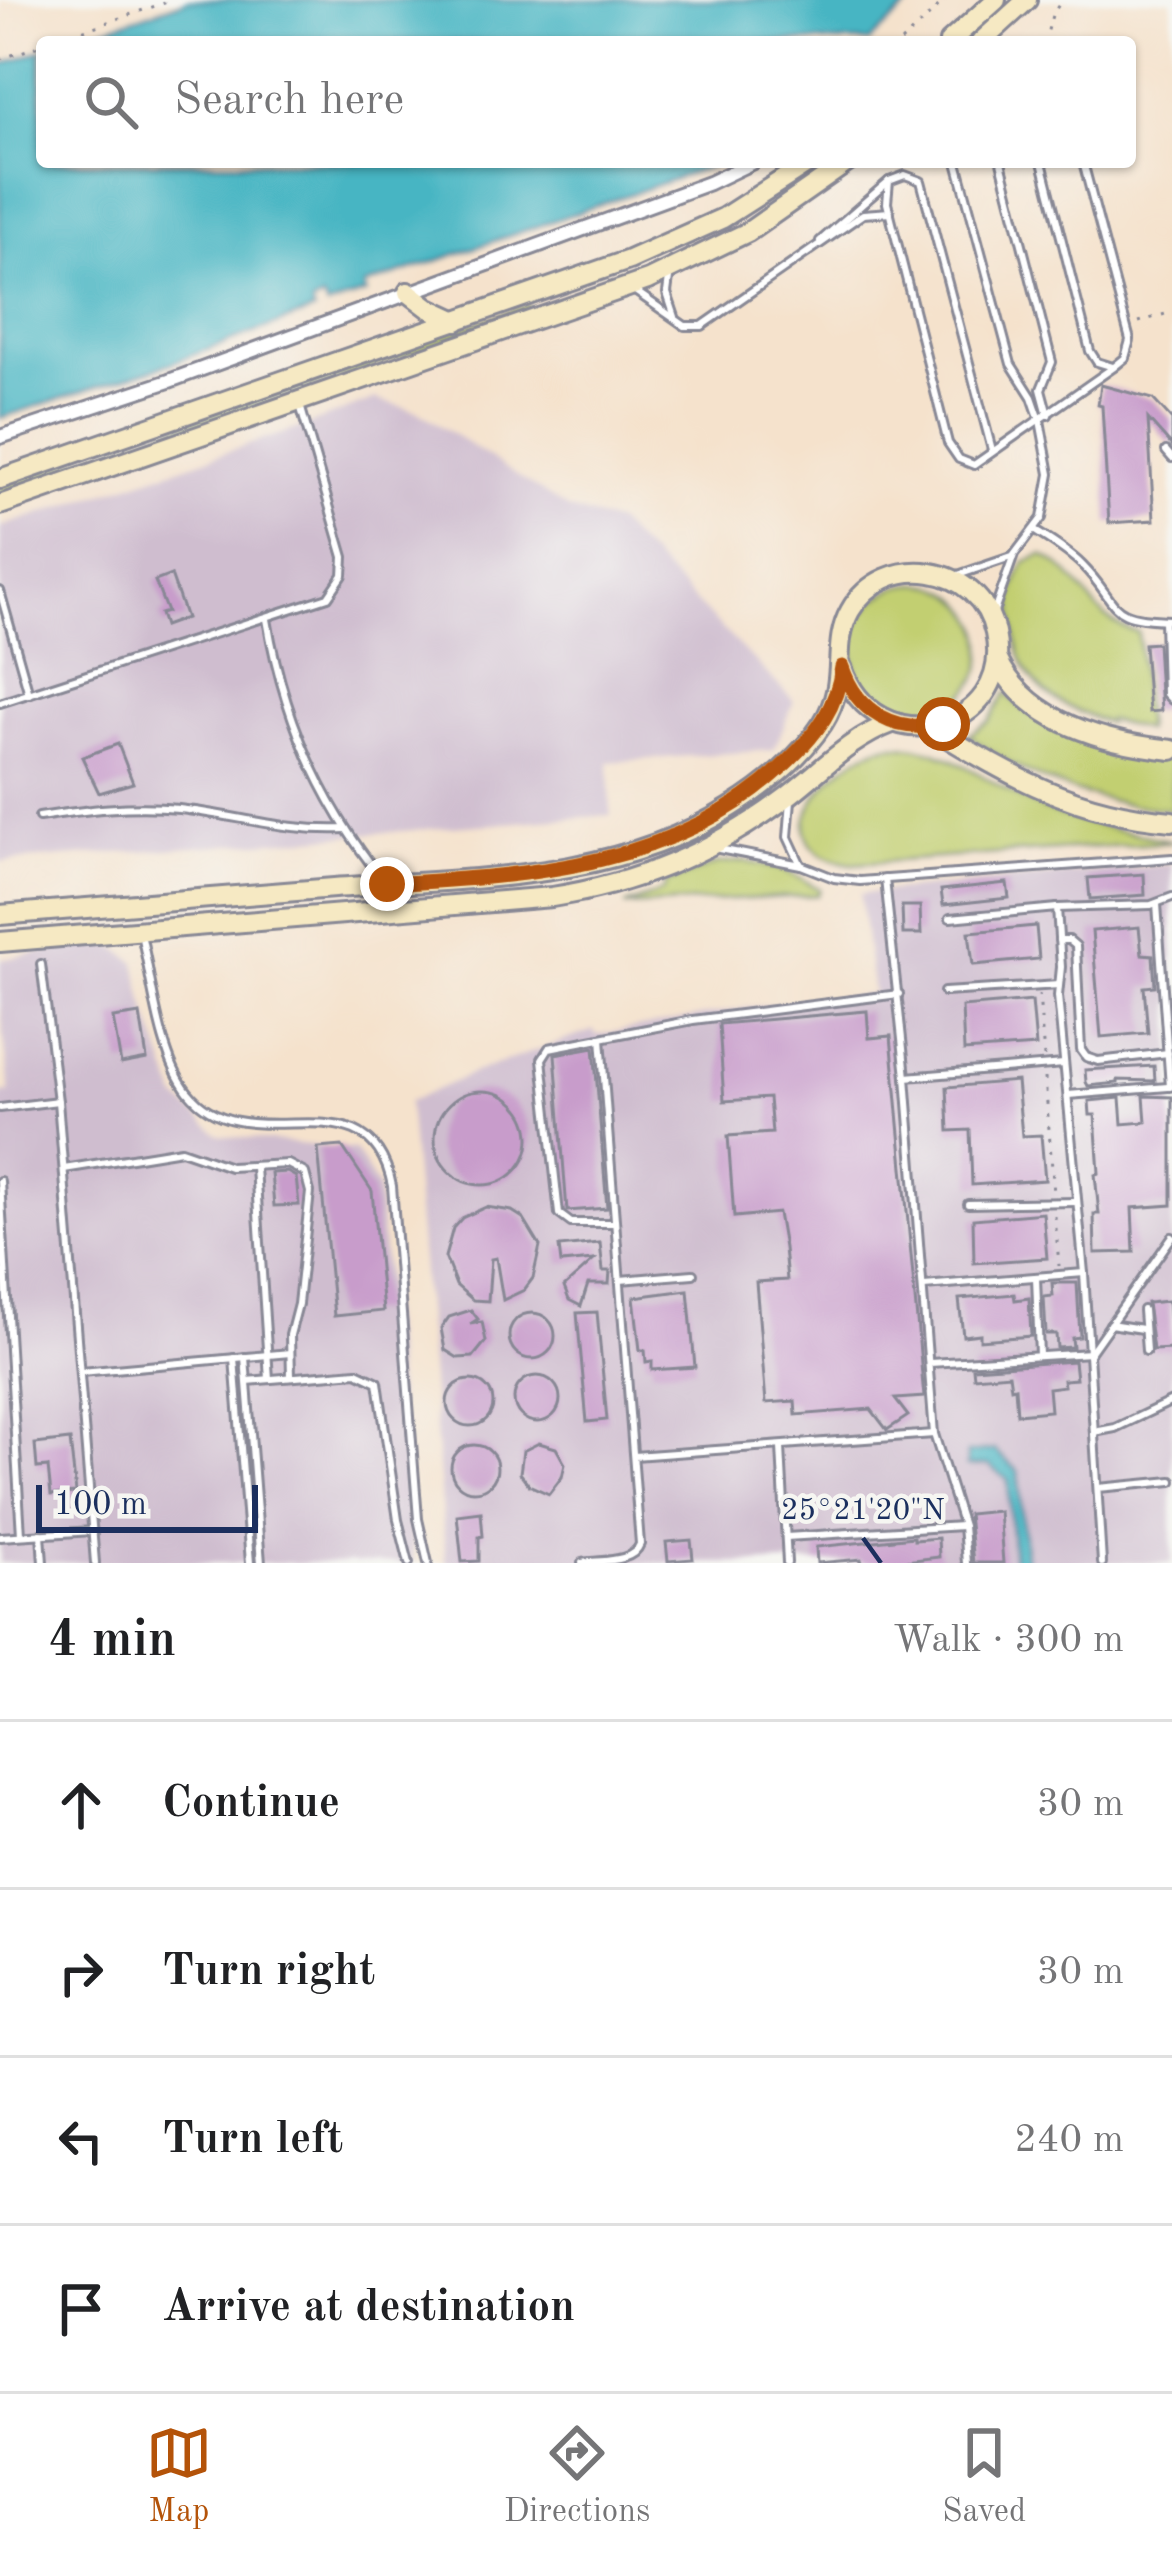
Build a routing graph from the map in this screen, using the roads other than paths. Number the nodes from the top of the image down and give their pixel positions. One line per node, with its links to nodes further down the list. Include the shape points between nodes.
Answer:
1 (996, 0): 3 (main road)
2 (1027, 0): 4 (main road)
3 (956, 36)
4 (988, 36)
5 (741, 168): 18 (street)
6 (801, 168): 15 (main road, via 723,218)
7 (840, 168): 16 (main road, via 771,218)
8 (959, 168): 24 (lane, via 1011,364)
9 (1003, 168): 23 (lane, via 1052,362)
10 (1044, 168): 22 (lane, via 1090,351)
11 (1085, 168): 22 (lane, via 1126,326 1127,352)
12 (890, 181): 13 (lane); 14 (lane); 28 (lane, via 911,176 924,186)
13 (890, 212): 14 (lane, via 863,214); 28 (lane, via 951,449 970,465)
14 (820, 241): 20 (lane, via 706,324)
15 (629, 260): 19 (main road, via 556,298); 21 (main road)
16 (670, 271): 17 (main road); 20 (lane)
17 (626, 288): 19 (main road); 20 (lane)
18 (408, 292): 21 (main road); 27 (street)
19 (550, 315): 25 (main road)
20 (676, 320)
21 (457, 321): 29 (main road)
22 (1114, 367): 26 (lane)
23 (1042, 385): 24 (lane); 26 (lane)
24 (1025, 387): 26 (lane)
25 (299, 402): 30 (main road); 35 (lane, via 344,566 328,597)
26 (1044, 417): 28 (lane); 31 (lane, via 1049,489)
27 (0, 437)
28 (992, 450)
29 (0, 478)
30 (0, 505)
31 (1035, 531): 32 (lane); 36 (lane, via 1084,567 1113,606 1138,620)
32 (1014, 555): 33 (lane); 37 (lane)
33 (950, 577): 37 (main road); 39 (main road, via 913,571 868,589 842,630)
34 (0, 591): 40 (lane)
35 (267, 619): 40 (lane); 50 (lane, via 298,737)
36 (1168, 620): 41 (lane)
37 (992, 622): 38 (main road)
38 (997, 658): 44 (main road, via 975,704); 45 (main road, via 1018,692 1050,715 1112,740)
39 (842, 667): 43 (main road, via 860,701); 48 (main road, via 817,731 766,782)
40 (29, 694): 42 (lane)
41 (1172, 700)
42 (0, 703)
43 (892, 723): 44 (main road); 46 (main road, via 847,745)
44 (930, 727): 49 (main road, via 1054,796)
45 (1172, 750)
46 (794, 792): 51 (main road); 53 (lane, via 788,837)
47 (39, 817): 50 (lane, via 164,808)
48 (711, 819): 55 (main road, via 652,847 588,864); 56 (main road, via 650,859 576,878)
49 (1172, 821)
50 (346, 830): 55 (lane)
51 (710, 848): 53 (lane); 56 (main road)
52 (1172, 858): 54 (lane)
53 (801, 865): 54 (lane, via 847,880)
54 (885, 879): 68 (lane)
55 (387, 884): 60 (main road)
56 (582, 892): 62 (main road)
57 (1172, 897): 58 (lane)
58 (1156, 904): 59 (lane); 70 (lane)
59 (1057, 908): 61 (lane); 63 (lane)
60 (0, 915)
61 (950, 918)
62 (140, 931): 64 (main road); 125 (lane, via 169,1056 195,1100 239,1124 349,1127 387,1165)
63 (1059, 940): 66 (lane); 70 (lane, via 1076,946 1086,1058)
64 (0, 942)
65 (41, 964): 75 (lane)
66 (1059, 985): 67 (lane); 71 (lane)
67 (944, 992)
68 (899, 994): 69 (lane); 72 (lane)
69 (601, 1038): 82 (lane); 82 (lane, via 553,1046 542,1064 559,1214 571,1223)
70 (1168, 1053): 73 (lane)
71 (1065, 1064): 72 (lane); 74 (lane)
72 (906, 1077): 89 (lane)
73 (1171, 1087): 74 (lane)
74 (1068, 1095): 80 (lane)
75 (58, 1101): 76 (lane); 78 (lane)
76 (0, 1108)
77 (255, 1167): 78 (lane, via 181,1150); 94 (lane, via 288,1164 310,1181); 96 (lane)
78 (64, 1169): 101 (lane)
79 (0, 1181): 86 (lane)
80 (1077, 1202): 81 (lane); 84 (lane)
81 (968, 1204)
82 (615, 1223): 88 (lane)
83 (1172, 1237): 91 (lane)
84 (1084, 1273): 87 (lane); 95 (lane)
85 (693, 1274): 88 (lane)
86 (3, 1276): 103 (lane)
87 (1036, 1276): 89 (lane); 97 (lane)
88 (620, 1280): 111 (lane)
89 (924, 1286): 100 (lane)
90 (1143, 1310): 92 (lane)
91 (1110, 1324): 92 (lane); 95 (lane)
92 (1144, 1329): 93 (lane)
93 (1146, 1352)
94 (290, 1353): 96 (lane); 104 (lane)
95 (1090, 1353): 97 (lane); 108 (lane)
96 (268, 1355): 98 (lane); 105 (lane)
97 (1039, 1356): 100 (lane)
98 (245, 1357): 99 (lane); 106 (lane)
99 (234, 1358): 101 (lane); 122 (lane)
100 (929, 1363): 109 (lane)
101 (81, 1372): 115 (lane)
102 (0, 1376): 103 (lane)
103 (13, 1376): 117 (lane)
104 (292, 1377): 105 (lane); 124 (lane, via 357,1372 378,1382)
105 (269, 1378): 106 (lane)
106 (247, 1381): 123 (lane)
107 (1172, 1401): 108 (lane)
108 (1094, 1432): 113 (lane)
109 (934, 1434): 110 (lane); 114 (lane)
110 (781, 1445): 111 (lane); 119 (lane)
111 (634, 1456): 126 (lane, via 640,1549 629,1560)
112 (1172, 1481): 113 (lane)
113 (1098, 1488): 129 (lane)
114 (963, 1526): 119 (lane); 128 (lane)
115 (93, 1531): 116 (lane); 121 (lane)
116 (41, 1534): 117 (lane); 120 (lane)
117 (21, 1535): 118 (lane)
118 (0, 1537)
119 (786, 1538): 127 (lane)
120 (43, 1563)
121 (95, 1563)
122 (250, 1563)
123 (261, 1563)
124 (410, 1563)
125 (428, 1563)
126 (582, 1563)
127 (788, 1563)
128 (966, 1563)
129 (1102, 1563)

